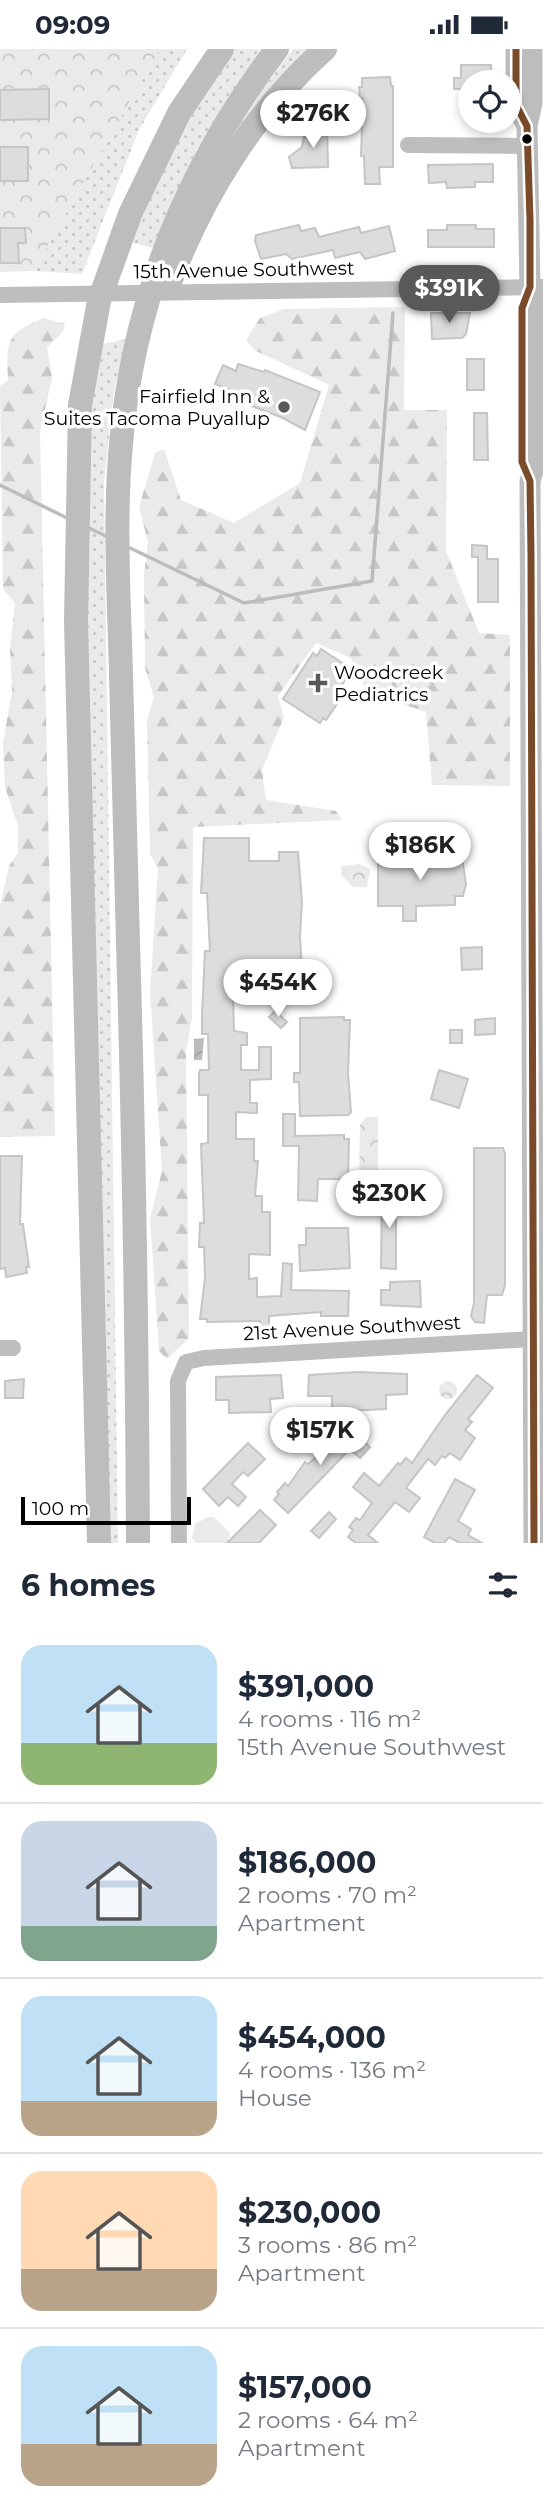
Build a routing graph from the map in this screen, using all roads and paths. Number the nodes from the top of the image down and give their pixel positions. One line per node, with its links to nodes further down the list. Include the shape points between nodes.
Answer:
1 (204, 49): 9 (highway, via 155,132)
2 (222, 49): 9 (highway, via 179,113)
3 (277, 49): 10 (highway, via 230,114 188,192)
4 (325, 49): 10 (highway, via 245,140)
5 (516, 49): 7 (main road, via 516,105)
6 (532, 49): 7 (main road)
7 (527, 136): 8 (street); 11 (main road)
8 (408, 145)
9 (125, 212): 16 (highway, via 103,255 81,362 77,448 75,583)
10 (180, 233): 17 (highway, via 128,385 120,467 118,577 136,1227)
11 (537, 287): 12 (street, 15th Avenue Southwest); 13 (main road, via 537,458 530,481)
12 (0, 295)
13 (537, 556): 14 (main road)
14 (538, 1007): 15 (main road)
15 (533, 1339): 18 (street, 21st Avenue Southwest, via 186,1362 180,1372); 19 (main road)
16 (99, 1543)
17 (138, 1543)
18 (179, 1543)
19 (534, 1543)

